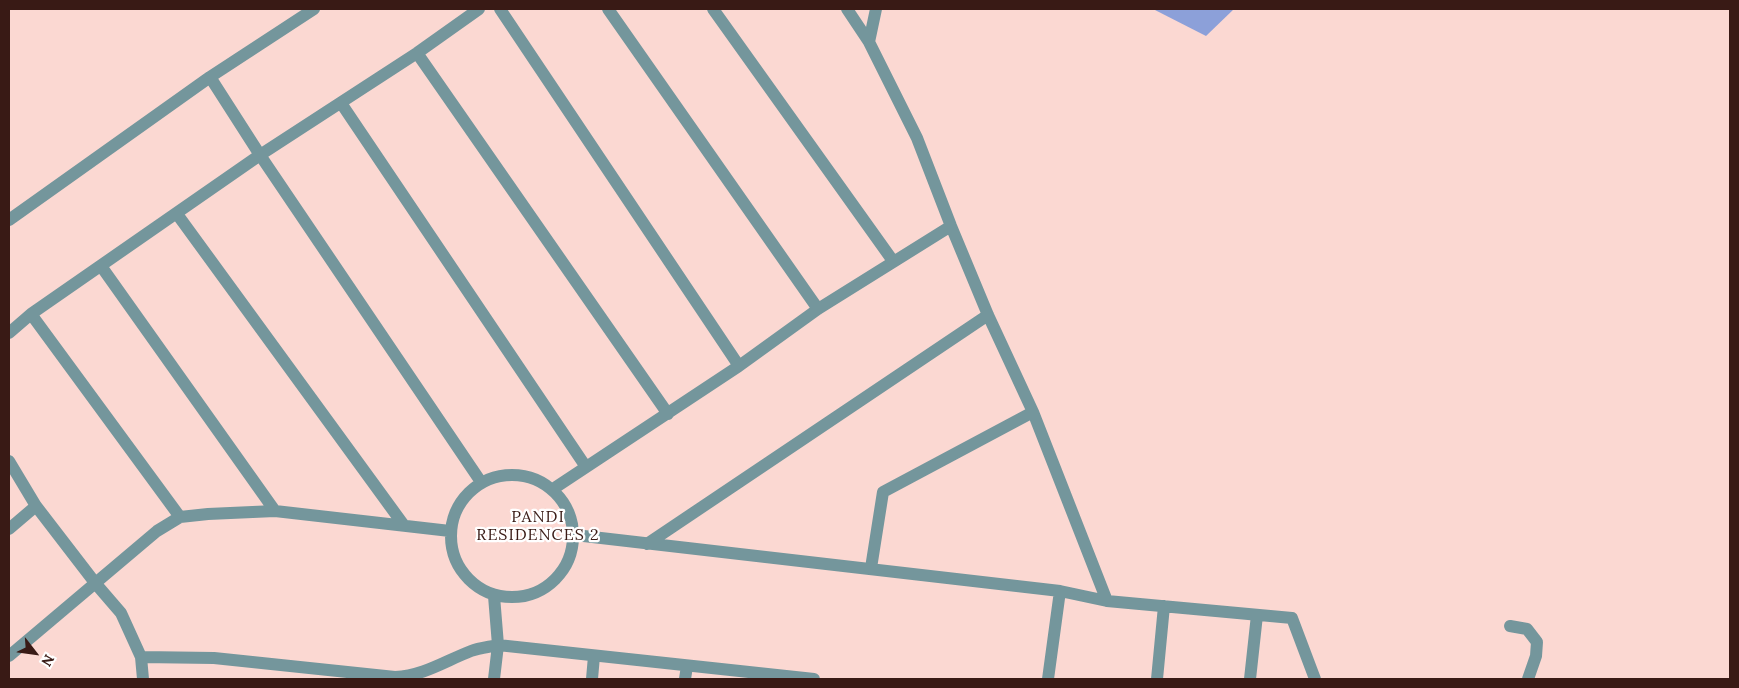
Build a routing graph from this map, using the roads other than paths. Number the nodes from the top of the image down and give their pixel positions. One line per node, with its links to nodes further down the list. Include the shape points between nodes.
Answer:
1 (314, 9): 10 (street)
2 (479, 9): 9 (street)
3 (500, 9): 22 (street)
4 (608, 9): 18 (street)
5 (713, 9): 16 (street)
6 (847, 9): 8 (street)
7 (876, 9): 8 (street)
8 (869, 42): 15 (street, via 917,138)
9 (417, 53): 11 (street); 24 (street)
10 (210, 77): 12 (street); 14 (street)
11 (341, 103): 12 (street); 26 (street)
12 (260, 155): 13 (street); 27 (street)
13 (176, 214): 17 (street); 32 (street)
14 (9, 220)
15 (951, 226): 16 (street); 20 (street)
16 (893, 262): 18 (street)
17 (101, 266): 19 (street); 30 (street)
18 (818, 309): 22 (street)
19 (31, 314): 21 (street); 31 (street)
20 (988, 315): 23 (street); 36 (street)
21 (9, 333)
22 (739, 366): 24 (street)
23 (1034, 412): 37 (street, via 883,492); 41 (street)
24 (668, 414): 26 (street)
25 (9, 461): 29 (street)
26 (586, 467): 28 (street)
27 (481, 482): 28 (street, via 505,474 531,476); 34 (street, via 460,503)
28 (554, 489): 35 (street, via 569,510)
29 (36, 506): 33 (street); 38 (street)
30 (275, 511): 31 (street); 32 (street)
31 (180, 517): 38 (street, via 157,532)
32 (403, 524): 34 (street)
33 (9, 529)
34 (450, 531): 40 (street, via 452,552 461,571 475,586)
35 (575, 535): 36 (street); 40 (street, via 571,558 558,578 540,592 517,598)
36 (647, 544): 37 (street)
37 (871, 568): 39 (street)
38 (96, 584): 46 (street); 48 (street, via 121,613)
39 (1060, 590): 41 (street); 56 (street)
40 (494, 596): 45 (street)
41 (1107, 601): 42 (street)
42 (1164, 606): 43 (street); 57 (street)
43 (1257, 614): 58 (street); 59 (street, via 1292,618)
44 (1510, 626): 60 (street, via 1527,630 1537,642)
45 (498, 645): 47 (street); 48 (street, via 473,650 409,676 214,658); 52 (street)
46 (9, 656)
47 (594, 656): 49 (street); 53 (street)
48 (141, 658): 51 (street)
49 (687, 666): 50 (street); 54 (street)
50 (779, 677): 55 (street)
51 (143, 679)
52 (494, 679)
53 (592, 679)
54 (685, 679)
55 (814, 679)
56 (1048, 679)
57 (1157, 679)
58 (1250, 679)
59 (1315, 679)
60 (1528, 679)

